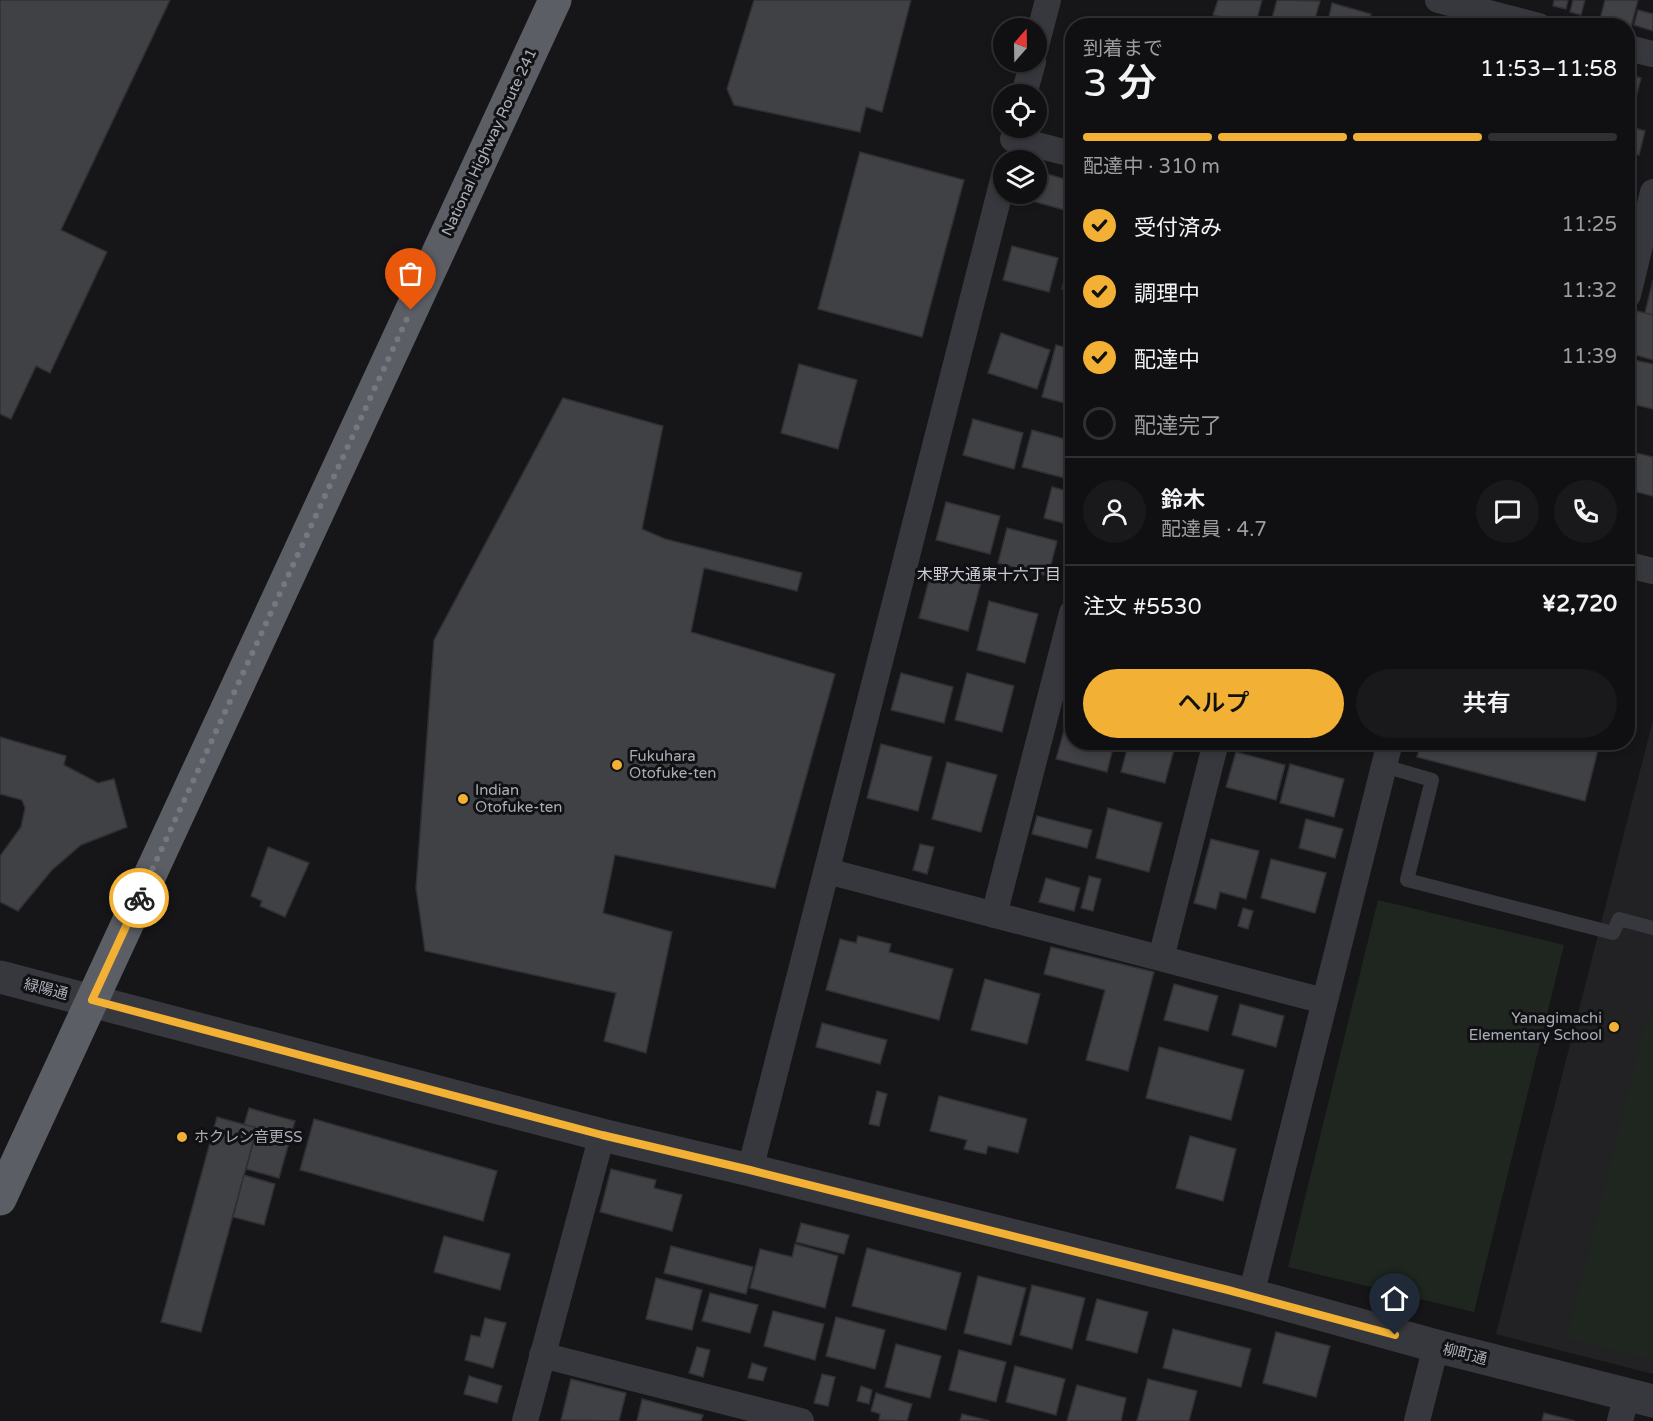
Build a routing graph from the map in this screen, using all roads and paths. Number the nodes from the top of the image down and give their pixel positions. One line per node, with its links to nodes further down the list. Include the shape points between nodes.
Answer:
1 (555, 0): 23 (highway, National Highway Route 241)
2 (1048, 0): 4 (street)
3 (1438, 0): 5 (street)
4 (1043, 18)
5 (1508, 18)
6 (1635, 50): 7 (street)
7 (1653, 54)
8 (1012, 142): 9 (street)
9 (1065, 153)
10 (1653, 192): 12 (street)
11 (997, 204): 18 (street)
12 (1635, 266)
13 (1635, 567): 14 (street)
14 (1653, 571)
15 (1065, 640): 19 (street)
16 (1214, 750): 21 (street)
17 (1387, 754): 20 (lane, via 1432,780 1407,880 1613,933 1619,919); 24 (street)
18 (827, 871): 19 (street); 26 (street)
19 (994, 915): 21 (street)
20 (1653, 927)
21 (1161, 958): 24 (street)
22 (0, 977): 23 (street, 緑陽通)
23 (92, 1000): 25 (street, 柳町通); 27 (highway, National Highway Route 241)
24 (1324, 1001): 28 (street)
25 (602, 1135): 26 (street, 柳町通); 30 (street)
26 (750, 1170): 28 (street, 柳町通)
27 (0, 1199)
28 (1251, 1296): 29 (street, 柳町通)
29 (1436, 1346): 31 (street, 柳町通); 35 (street)
30 (543, 1355): 32 (street); 33 (street)
31 (1633, 1406)
32 (724, 1412): 34 (street)
33 (525, 1421)
34 (801, 1421)
35 (1417, 1421)

